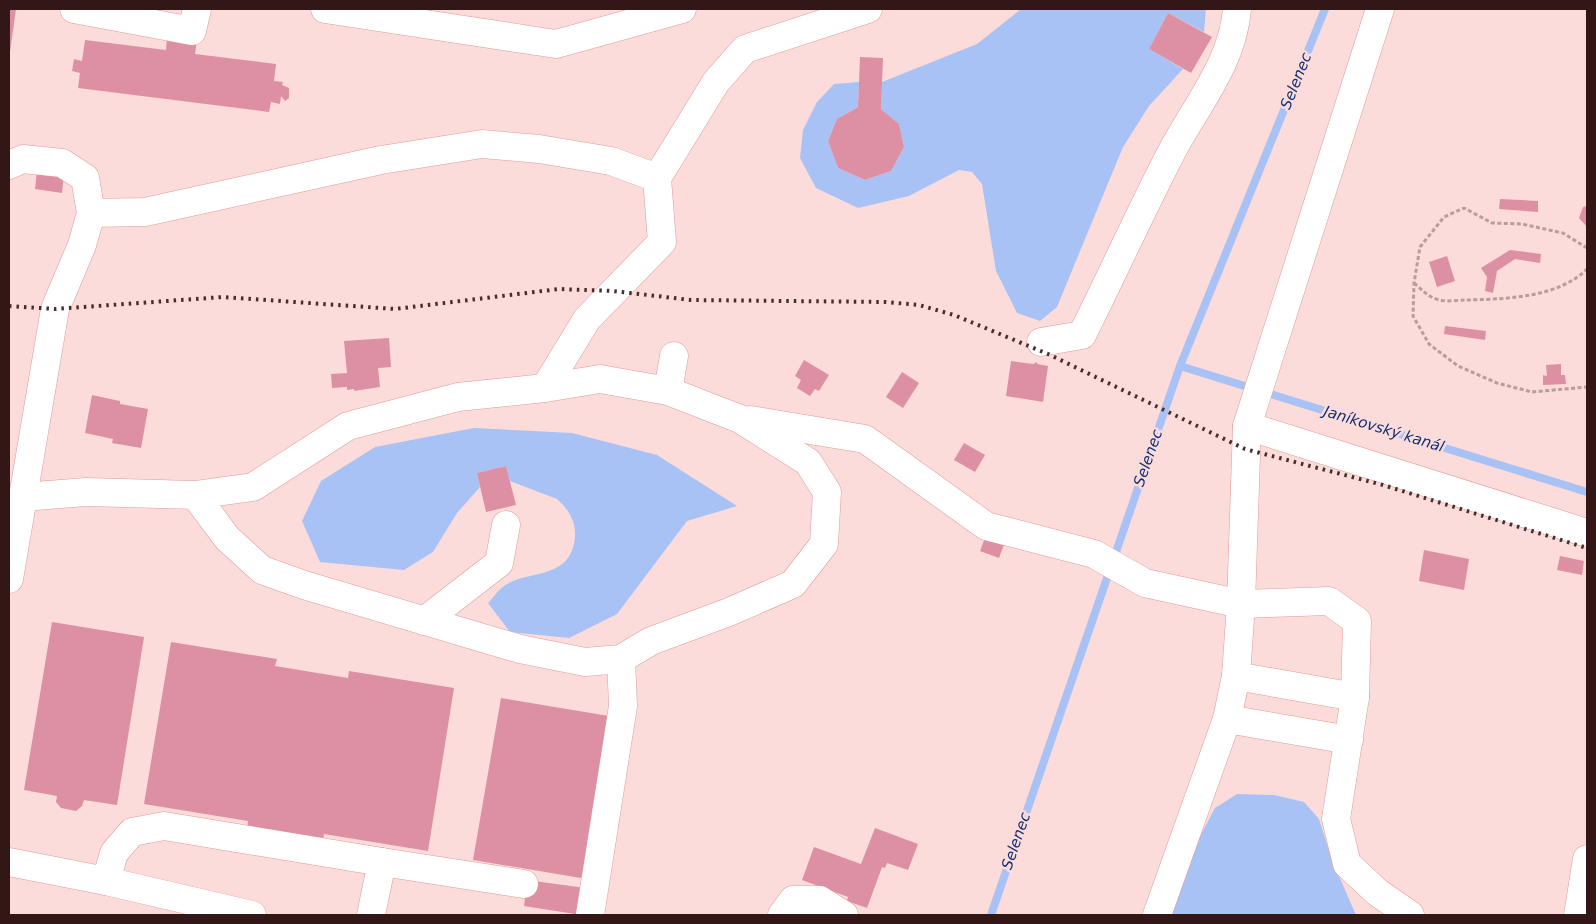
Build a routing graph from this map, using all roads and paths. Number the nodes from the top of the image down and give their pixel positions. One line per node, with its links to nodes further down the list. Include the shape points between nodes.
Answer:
1 (74, 9): 2 (street, via 192,32)
2 (197, 9)
3 (325, 9): 9 (street)
4 (453, 9): 9 (street)
5 (682, 9): 9 (street, via 556,44)
6 (868, 9): 11 (street, via 745,49 716,82)
7 (1237, 9): 16 (street, via 1218,74 1172,152 1082,336)
8 (1380, 9): 22 (street)
9 (488, 33)
10 (9, 164): 12 (street, via 24,159 62,163 85,178)
11 (657, 178): 12 (street, via 611,161 482,144 381,160 145,212); 19 (street, via 662,242 587,319)
12 (91, 213): 23 (street, via 82,245 55,308)
13 (1587, 248): 15 (path, via 1562,233 1522,224 1492,223 1464,208 1444,217 1420,247)
14 (1587, 269): 15 (path, via 1554,289 1500,299 1441,300 1428,296)
15 (1414, 283): 18 (path, via 1413,316 1429,344 1458,366 1497,383 1532,392)
16 (1041, 342)
17 (674, 356): 20 (street)
18 (1587, 387)
19 (545, 388): 20 (street, via 600,379); 24 (street, via 458,397 348,426 253,487)
20 (668, 391): 21 (street)
21 (740, 419): 29 (street, via 865,439 986,526 1094,554 1145,583); 31 (street, via 808,462 827,492 824,544 793,584 650,641)
22 (1247, 426): 27 (street); 29 (street)
23 (18, 469): 25 (street)
24 (195, 495): 25 (street, via 86,492); 30 (street, via 227,538 262,570)
25 (23, 497): 28 (street)
26 (506, 525): 30 (street, via 499,563)
27 (1587, 532)
28 (9, 579)
29 (1241, 604): 32 (street); 33 (street, via 1329,601 1356,621)
30 (424, 621): 31 (street, via 520,650 585,662)
31 (621, 659): 44 (street, via 623,706)
32 (1236, 676): 33 (street); 34 (street)
33 (1355, 697): 35 (street)
34 (1226, 719): 35 (street); 47 (street)
35 (1349, 740): 48 (street, via 1336,819 1347,864 1377,892)
36 (1587, 859): 49 (street)
37 (9, 862): 39 (street)
38 (382, 862): 39 (street, via 164,826 132,832 114,853); 40 (street); 43 (street)
39 (106, 881): 41 (street)
40 (524, 884)
41 (220, 912): 42 (street)
42 (252, 915)
43 (371, 915)
44 (590, 915)
45 (782, 915): 46 (street, via 794,900 820,900)
46 (844, 915)
47 (1157, 915)
48 (1410, 915)
49 (1578, 915)

